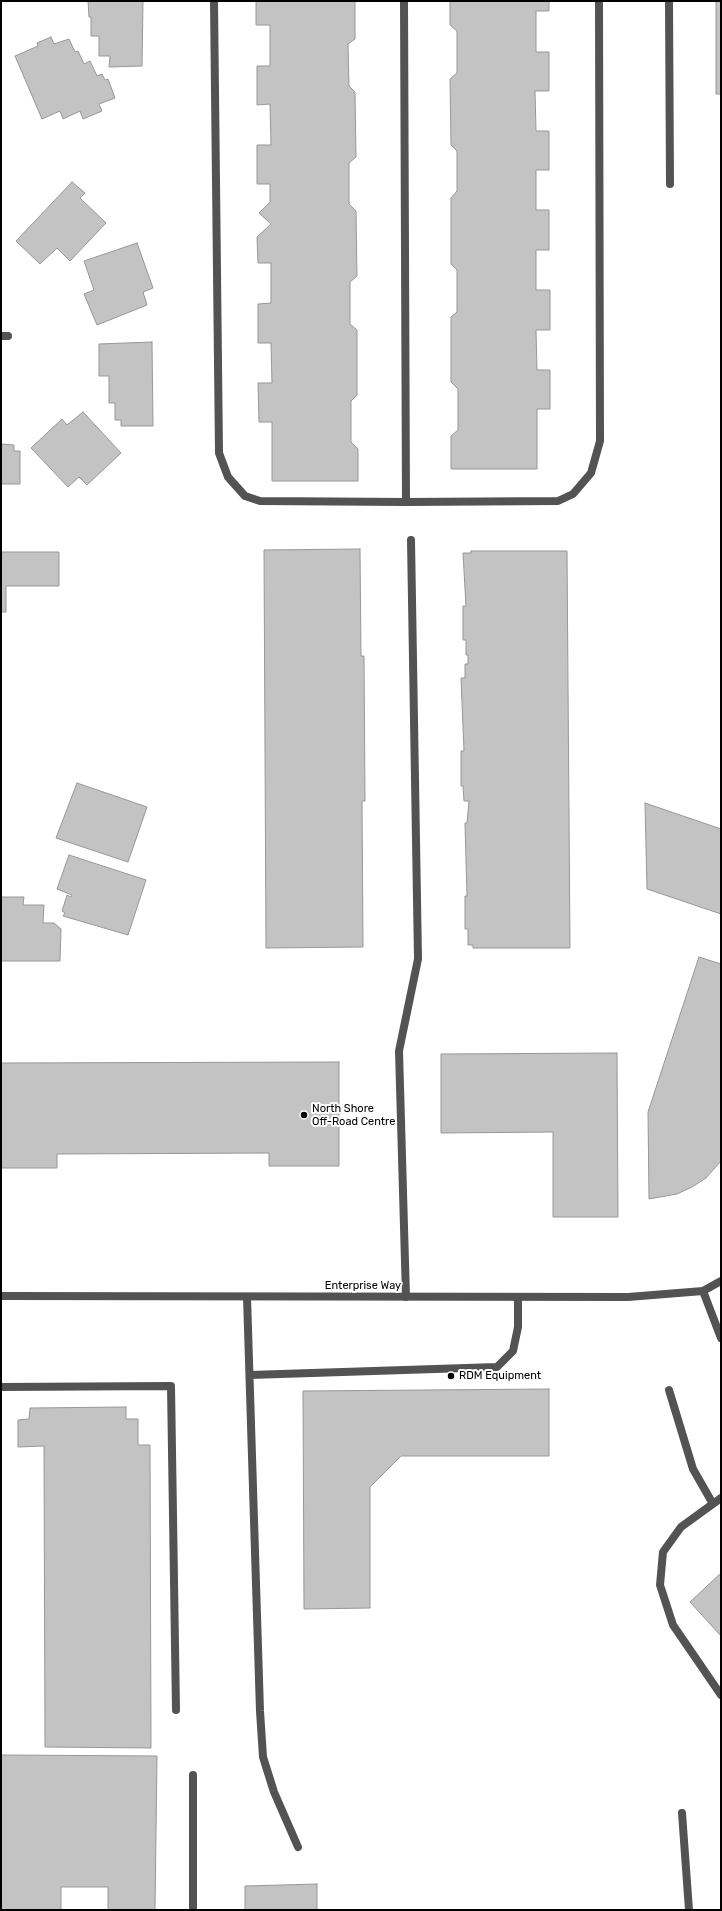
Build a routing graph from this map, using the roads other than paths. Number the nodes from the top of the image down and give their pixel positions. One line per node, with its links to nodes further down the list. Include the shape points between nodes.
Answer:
1 (214, 1): 6 (street, via 219,453 228,477 245,496 260,501)
2 (404, 1): 6 (street)
3 (599, 1): 6 (street, via 600,440 591,473 573,494 558,501)
4 (668, 1): 5 (street)
5 (670, 184)
6 (406, 502)
7 (411, 540): 12 (street, via 418,959 399,1051)
8 (721, 1281): 9 (street, Enterprise Way)
9 (703, 1291): 13 (street, Enterprise Way, via 628,1297); 14 (street)
10 (1, 1296): 11 (street, Enterprise Way)
11 (247, 1297): 12 (street, Enterprise Way); 15 (street)
12 (406, 1297): 13 (street, Enterprise Way)
13 (518, 1297): 15 (street, via 518,1327 513,1351 497,1367)
14 (721, 1338)
15 (250, 1375): 24 (street, via 263,1757 274,1792)
16 (1, 1387): 21 (street, via 171,1386)
17 (669, 1390): 19 (street, via 693,1469)
18 (721, 1498): 19 (street)
19 (713, 1504): 20 (street, via 681,1527 663,1552 660,1585 673,1625)
20 (721, 1695)
21 (176, 1710)
22 (193, 1774): 25 (street)
23 (682, 1813): 26 (street)
24 (298, 1847)
25 (193, 1910)
26 (689, 1910)

